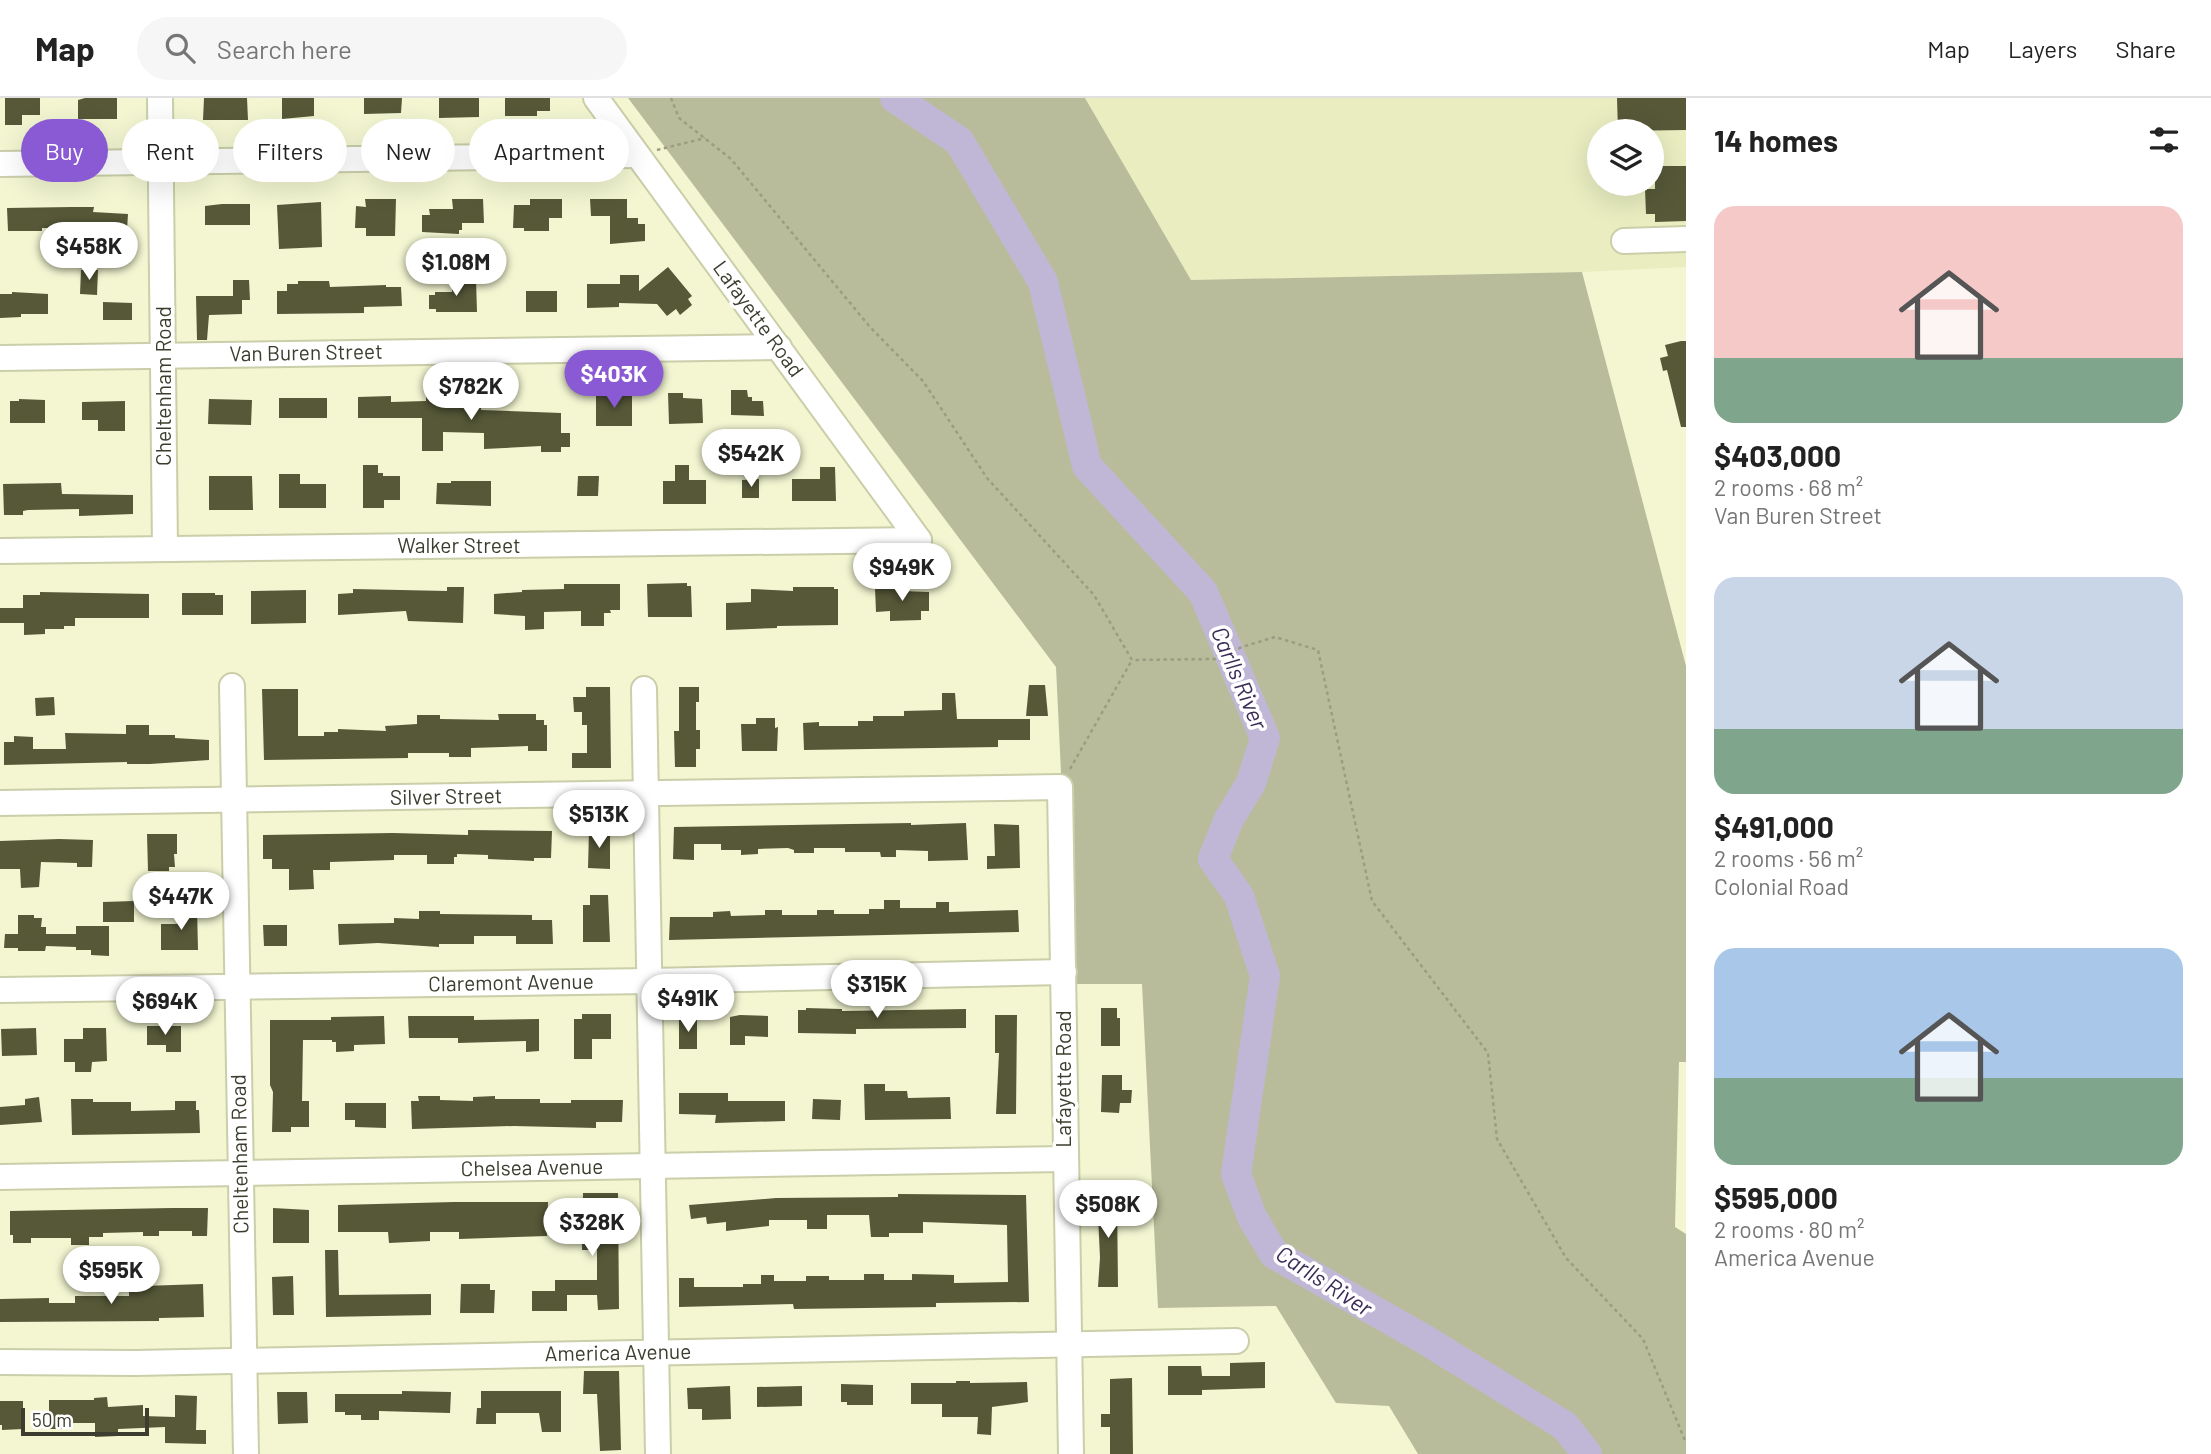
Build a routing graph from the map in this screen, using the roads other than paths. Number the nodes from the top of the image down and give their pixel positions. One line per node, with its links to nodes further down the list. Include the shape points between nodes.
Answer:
1 (160, 98): 3 (street, Cheltenham Road)
2 (596, 98): 4 (street, Lafayette Road)
3 (161, 119)
4 (637, 155): 5 (street); 11 (street, Lafayette Road)
5 (219, 161)
6 (122, 162): 7 (street)
7 (0, 164)
8 (162, 182): 12 (street, Cheltenham Road)
9 (1686, 239): 10 (street)
10 (1624, 241)
11 (779, 346): 12 (street, Van Buren Street); 14 (street, Lafayette Road)
12 (164, 355): 13 (street, Van Buren Street); 15 (street, Cheltenham Road)
13 (0, 358)
14 (919, 540): 15 (street, Walker Street)
15 (165, 548): 16 (street, Walker Street)
16 (0, 551)
17 (232, 686): 21 (street, Cheltenham Road)
18 (644, 689): 20 (street)
19 (1060, 787): 20 (street, Silver Street); 23 (street, Lafayette Road)
20 (647, 793): 21 (street, Silver Street); 24 (street)
21 (232, 801): 22 (street, Silver Street); 25 (street, Cheltenham Road)
22 (0, 803)
23 (1063, 972): 24 (street, Claremont Avenue); 27 (street, Lafayette Road)
24 (650, 981): 25 (street, Claremont Avenue); 28 (street)
25 (237, 986): 26 (street, Claremont Avenue); 29 (street, Cheltenham Road)
26 (0, 990)
27 (1065, 1159): 28 (street, Chelsea Avenue); 32 (street, Lafayette Road)
28 (653, 1167): 29 (street, Chelsea Avenue); 33 (street)
29 (240, 1172): 30 (street, Chelsea Avenue); 34 (street, Cheltenham Road)
30 (0, 1177)
31 (1237, 1341): 32 (street, America Avenue)
32 (1069, 1345): 33 (street, America Avenue); 38 (street, Lafayette Road)
33 (655, 1352): 34 (street, America Avenue); 37 (street)
34 (244, 1359): 35 (street, America Avenue); 36 (street, Cheltenham Road)
35 (0, 1362)
36 (246, 1454)
37 (658, 1454)
38 (1071, 1454)

